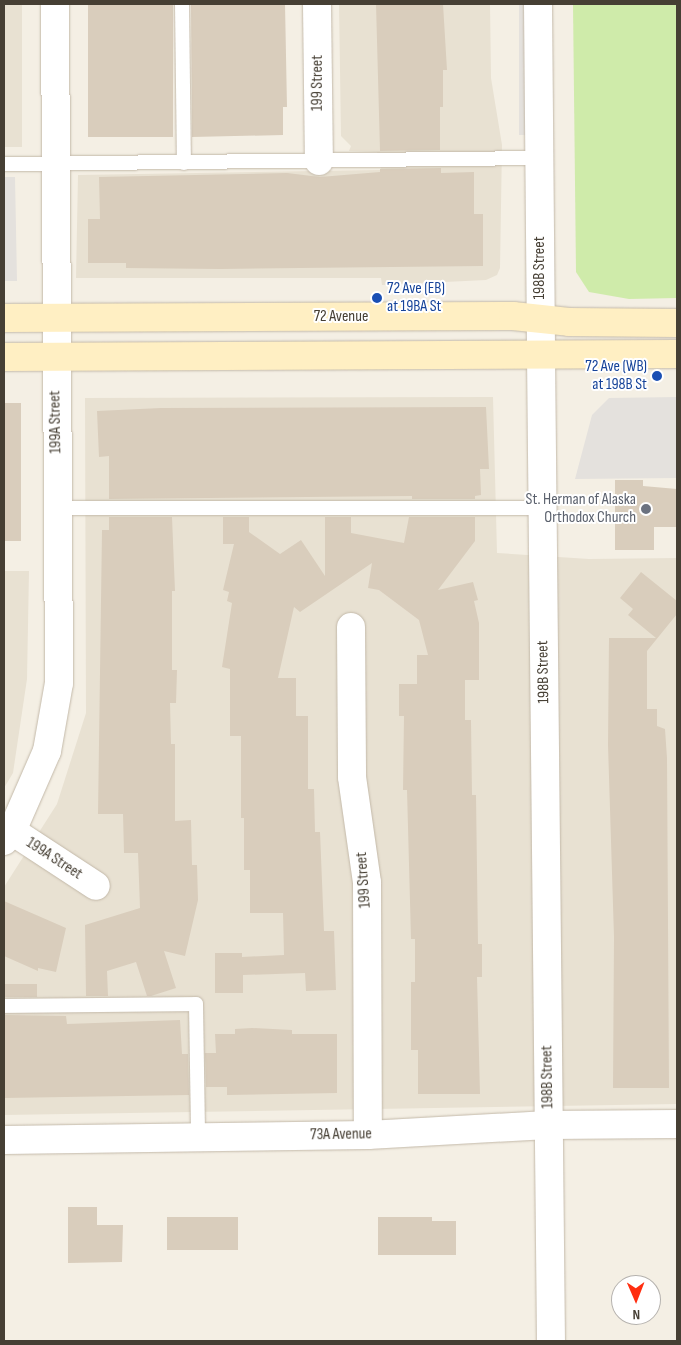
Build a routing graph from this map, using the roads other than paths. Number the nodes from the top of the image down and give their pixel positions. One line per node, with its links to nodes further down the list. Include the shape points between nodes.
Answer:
1 (55, 4): 8 (street, 199A Street)
2 (182, 4): 7 (lane)
3 (317, 4): 6 (street, 199 Street)
4 (538, 4): 5 (street, 198B Street)
5 (540, 158): 6 (lane); 12 (street, 198B Street)
6 (319, 161): 7 (lane)
7 (184, 162): 8 (lane)
8 (56, 163): 9 (lane); 11 (street, 199A Street)
9 (4, 164)
10 (4, 318): 11 (main road, 72 Avenue)
11 (57, 318): 12 (main road, 72 Avenue, via 513,316); 16 (street, 199A Street)
12 (540, 320): 13 (main road, 72 Avenue); 15 (street, 198B Street)
13 (677, 323)
14 (677, 354): 15 (main road)
15 (541, 355): 16 (main road); 19 (street, 198B Street)
16 (55, 356): 17 (main road); 18 (street, 199A Street)
17 (4, 357)
18 (58, 508): 19 (lane); 21 (street, 199A Street, via 59,683 47,751)
19 (542, 508): 25 (street, 198B Street)
20 (351, 627): 26 (street, 199 Street, via 352,777 367,883)
21 (8, 836): 22 (street, 199A Street)
22 (96, 886)
23 (4, 1006): 27 (lane, via 196,1004)
24 (677, 1124): 25 (street, 73A Avenue)
25 (548, 1125): 26 (street, 73A Avenue); 29 (street, 198B Street)
26 (368, 1135): 27 (street, 73A Avenue)
27 (198, 1138): 28 (street, 73A Avenue)
28 (4, 1140)
29 (551, 1341)

